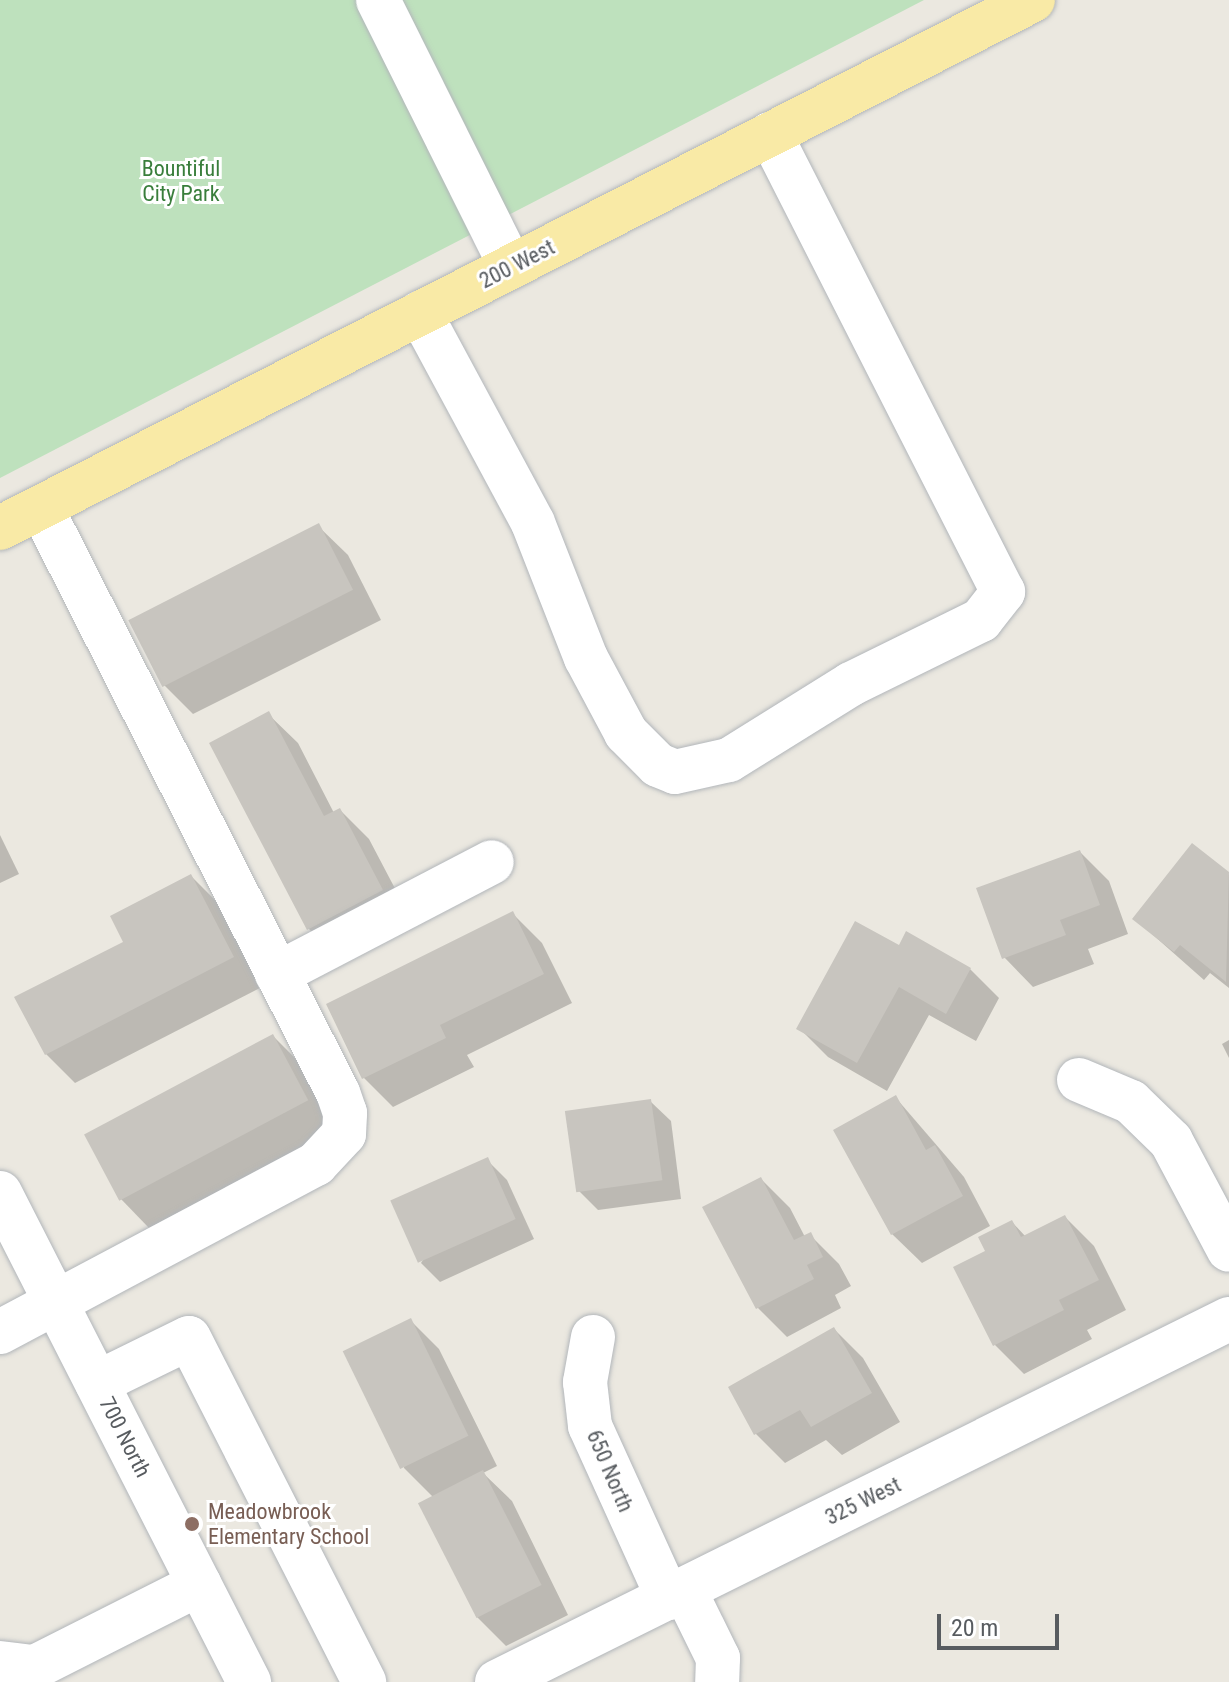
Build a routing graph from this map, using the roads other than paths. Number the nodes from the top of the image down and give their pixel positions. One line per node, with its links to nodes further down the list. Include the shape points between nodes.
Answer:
1 (378, 0): 4 (street)
2 (1033, 0): 3 (main road, 200 West)
3 (770, 134): 4 (main road, 200 West); 5 (street, via 1003,592 981,620 851,684 729,760 675,772 641,752 626,733 586,658 533,523)
4 (511, 267): 5 (main road, 200 West)
5 (420, 313): 6 (main road, 200 West)
6 (41, 507): 7 (main road, 200 West); 9 (street)
7 (0, 528)
8 (492, 862): 9 (street)
9 (277, 974): 13 (street, via 345,1113 344,1134 333,1152)
10 (1079, 1080): 12 (street, via 1131,1102 1171,1141)
11 (0, 1193): 13 (street, 700 North)
12 (1229, 1250)
13 (57, 1303): 15 (street); 17 (street, 700 North)
14 (1229, 1319): 19 (street, 325 West)
15 (0, 1332)
16 (593, 1337): 19 (street, 650 North, via 585,1382 590,1426)
17 (97, 1383): 18 (street, 700 North); 22 (street, via 189,1338)
18 (199, 1584): 20 (street, via 35,1667); 21 (street, 700 North)
19 (676, 1593): 23 (street, 325 West); 24 (street, 650 North, via 718,1658)
20 (0, 1663)
21 (249, 1682)
22 (364, 1682)
23 (497, 1682)
24 (717, 1682)

